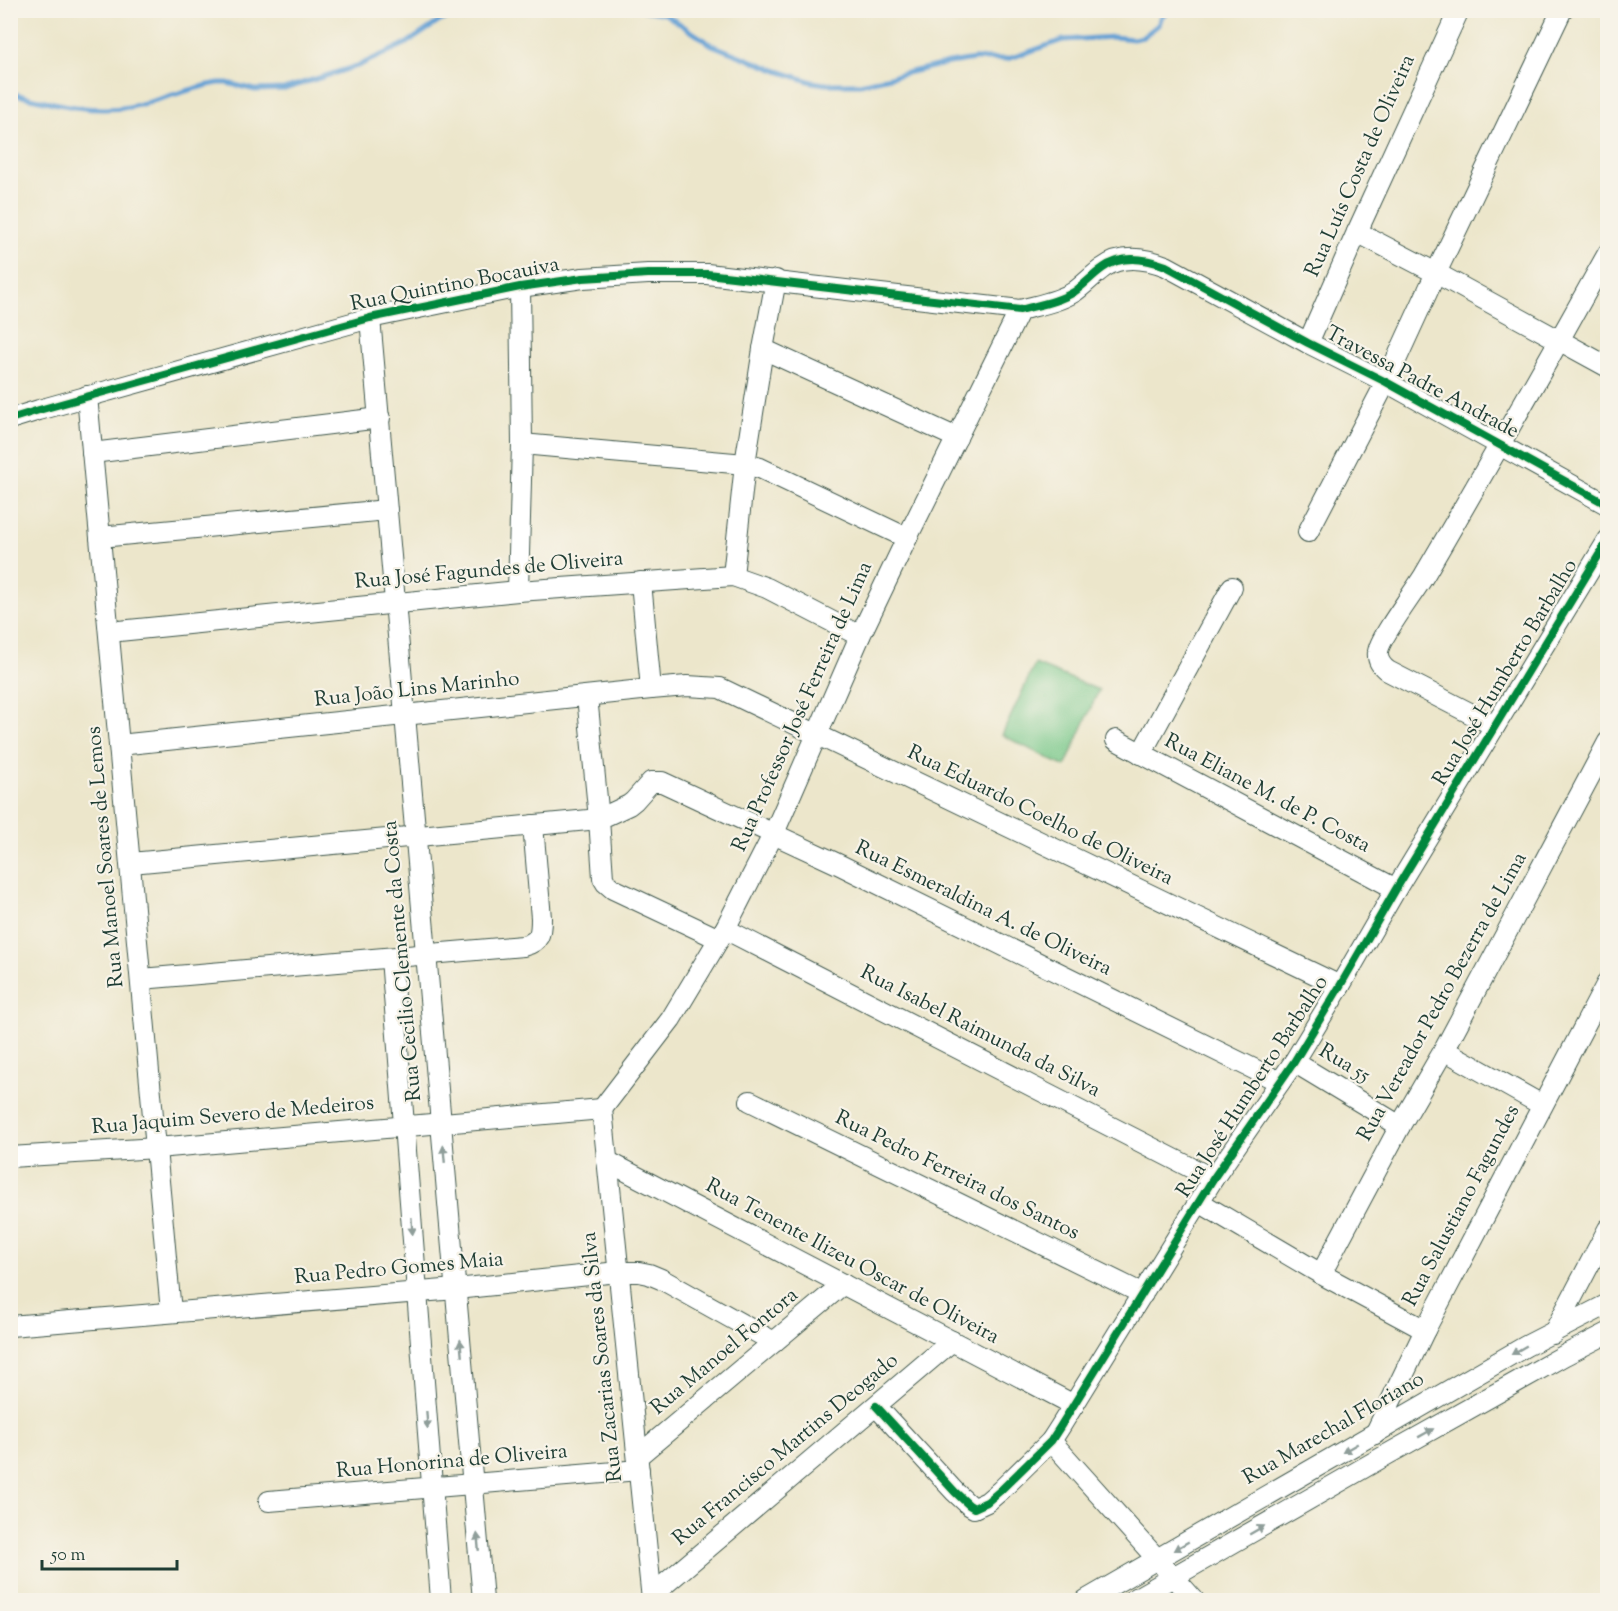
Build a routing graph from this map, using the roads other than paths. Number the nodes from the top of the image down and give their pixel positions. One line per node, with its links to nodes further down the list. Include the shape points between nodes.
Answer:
1 (1459, 10): 3 (street, Rua Luís Costa de Oliveira)
2 (1562, 10): 5 (street)
3 (1357, 232): 5 (street); 12 (street, Rua Luís Costa de Oliveira)
4 (1608, 253): 11 (street)
5 (1436, 273): 11 (street); 15 (street)
6 (776, 280): 7 (street, Rua Quintino Bocauiva, via 707,273 648,274); 9 (street, Rua Quintino Bocauiva); 13 (street)
7 (520, 287): 10 (street, Rua Quintino Bocauiva); 20 (street)
8 (1218, 294): 9 (street, Rua Quintino Bocauiva, via 1153,261 1124,259 1103,267 1061,299); 12 (street, Travessa Padre Andrade)
9 (1020, 310): 19 (street, Rua Professor José Ferreira de Lima)
10 (370, 318): 16 (street, Rua Quintino Bocauiva); 17 (street, Rua Cecilio Clemente da Costa)
11 (1560, 341): 14 (street); 21 (street)
12 (1308, 343): 15 (street, Travessa Padre Andrade)
13 (763, 349): 19 (street); 23 (street)
14 (1608, 367)
15 (1386, 382): 21 (street, Travessa Padre Andrade); 26 (street)
16 (87, 396): 18 (street, Rua Quintino Bocauiva); 22 (street, Rua Manoel Soares de Lemos)
17 (380, 418): 22 (street); 25 (street, Rua Cecilio Clemente da Costa)
18 (10, 419)
19 (957, 438): 28 (street, Rua Professor José Ferreira de Lima)
20 (522, 444): 23 (street); 33 (street)
21 (1501, 444): 24 (street, Travessa Padre Andrade); 41 (street, via 1378,651 1382,667 1388,671)
22 (92, 453): 27 (street, Rua Manoel Soares de Lemos)
23 (745, 464): 28 (street); 30 (street)
24 (1605, 497)
25 (387, 510): 27 (street); 34 (street, Rua Cecilio Clemente da Costa)
26 (1308, 532)
27 (100, 537): 35 (street, Rua Manoel Soares de Lemos)
28 (907, 538): 36 (street, Rua Professor José Ferreira de Lima)
29 (1608, 540): 41 (street, Rua José Humberto Barbalho)
30 (733, 576): 31 (street, Rua José Fagundes de Oliveira); 36 (street, Rua José Fagundes de Oliveira, via 767,588)
31 (641, 582): 33 (street, Rua José Fagundes de Oliveira); 38 (street)
32 (1232, 587): 46 (street)
33 (518, 591): 34 (street, Rua José Fagundes de Oliveira)
34 (396, 604): 35 (street, Rua José Fagundes de Oliveira); 40 (street, Rua Cecilio Clemente da Costa)
35 (109, 632): 45 (street, Rua Manoel Soares de Lemos)
36 (860, 636): 42 (street, Rua Professor José Ferreira de Lima)
37 (720, 688): 38 (street, Rua João Lins Marinho); 42 (street, Rua Eduardo Coelho de Oliveira)
38 (651, 689): 39 (street, Rua João Lins Marinho)
39 (587, 696): 40 (street, Rua João Lins Marinho); 47 (street, Rua Isabel Raimunda da Silva)
40 (405, 715): 45 (street, Rua João Lins Marinho); 50 (street, Rua Cecilio Clemente da Costa)
41 (1495, 726): 52 (street, Rua José Humberto Barbalho)
42 (818, 735): 49 (street, Rua Professor José Ferreira de Lima); 58 (street, Rua Eduardo Coelho de Oliveira)
43 (1116, 740): 46 (street, Rua Eliane M. de P. Costa)
44 (1608, 742): 59 (street, Rua Vereador Pedro Bezerra de Lima)
45 (119, 745): 51 (street, Rua Manoel Soares de Lemos)
46 (1140, 754): 52 (street, Rua Eliane M. de P. Costa)
47 (598, 819): 48 (street); 49 (street, Rua Esmeraldina A. de Oliveira, via 629,805 651,782 662,782); 53 (street, Rua Isabel Raimunda da Silva, via 606,883)
48 (533, 825): 50 (street); 54 (street, via 541,918 537,939 523,946)
49 (774, 833): 53 (street, Rua Professor José Ferreira de Lima); 61 (street, Rua Esmeraldina A. de Oliveira)
50 (416, 836): 51 (street); 54 (street, Rua Cecilio Clemente da Costa)
51 (131, 863): 56 (street, Rua Manoel Soares de Lemos)
52 (1396, 889): 58 (street, Rua José Humberto Barbalho)
53 (722, 934): 64 (street, Rua Professor José Ferreira de Lima, via 671,1019); 71 (street, Rua Isabel Raimunda da Silva)
54 (426, 955): 55 (street); 65 (street, Rua Cecilio Clemente da Costa)
55 (391, 958): 56 (street); 66 (street, Rua Cecilio Clemente da Costa)
56 (141, 979): 68 (street, Rua Manoel Soares de Lemos)
57 (1608, 981): 63 (street, Rua Salustiano Fagundes)
58 (1340, 986): 60 (street, Rua José Humberto Barbalho)
59 (1444, 1050): 63 (street); 67 (street, Rua Vereador Pedro Bezerra de Lima)
60 (1294, 1062): 61 (street, Rua José Humberto Barbalho); 67 (street, Rua 55)
61 (1280, 1082): 71 (street, Rua José Humberto Barbalho)
62 (750, 1101): 79 (street, Rua Pedro Ferreira dos Santos)
63 (1542, 1106): 83 (street, Rua Salustiano Fagundes)
64 (602, 1109): 65 (street, Rua Jaquim Severo de Medeiros); 70 (street, Rua Zacarias Soares da Silva)
65 (441, 1123): 66 (street, Rua Jaquim Severo de Medeiros); 77 (street, Rua Cecilio Clemente da Costa, one-way to 65)
66 (404, 1126): 68 (street, Rua Jaquim Severo de Medeiros); 78 (street, Rua Cecilio Clemente da Costa, one-way to 78)
67 (1400, 1126): 75 (street, Rua Vereador Pedro Bezerra de Lima)
68 (157, 1148): 69 (street, Rua Jaquim Severo de Medeiros); 81 (street, Rua Manoel Soares de Lemos)
69 (10, 1157)
70 (608, 1161): 74 (street, Rua Zacarias Soares da Silva); 76 (street, Rua Tenente Ilizeu Oscar de Oliveira)
71 (1213, 1179): 72 (street, Rua José Humberto Barbalho)
72 (1199, 1202): 75 (street); 79 (street, Rua José Humberto Barbalho)
73 (1608, 1229): 84 (street)
74 (618, 1272): 77 (street, Rua Pedro Gomes Maia); 87 (street, Rua Pedro Gomes Maia, via 639,1272 661,1279); 94 (street, Rua Zacarias Soares da Silva)
75 (1321, 1274): 83 (street)
76 (843, 1284): 86 (street, Rua Tenente Ilizeu Oscar de Oliveira); 87 (street, Rua Manoel Fontora)
77 (456, 1289): 78 (street, Rua Pedro Gomes Maia); 95 (street, Rua Cecilio Clemente da Costa, one-way to 77)
78 (417, 1293): 81 (street, Rua Pedro Gomes Maia); 96 (street, Rua Cecilio Clemente da Costa, one-way to 96)
79 (1143, 1294): 89 (street, Rua José Humberto Barbalho)
80 (1608, 1304): 84 (street, Rua Marechal Floriano)
81 (171, 1312): 82 (street, Rua Pedro Gomes Maia)
82 (10, 1326)
83 (1425, 1330): 91 (street, Rua Salustiano Fagundes)
84 (1553, 1333): 88 (street); 91 (street, Rua Marechal Floriano, one-way to 91)
85 (1608, 1333): 88 (street)
86 (952, 1341): 89 (street, Rua Tenente Ilizeu Oscar de Oliveira); 90 (street, Rua Francisco Martins Deogado)
87 (774, 1342): 94 (street, Rua Manoel Fontora)
88 (1565, 1354): 93 (street, one-way to 88)
89 (1074, 1405): 92 (street, Rua José Humberto Barbalho)
90 (876, 1406): 92 (street, Rua José Humberto Barbalho, via 974,1508 1001,1490); 100 (street, Rua Francisco Martins Deogado)
91 (1375, 1433): 93 (street); 98 (street, Rua Marechal Floriano, one-way to 98)
92 (1051, 1441): 98 (street)
93 (1388, 1454): 99 (street, one-way to 93)
94 (638, 1463): 95 (street, Rua Honorina de Oliveira); 100 (street, Rua Zacarias Soares da Silva)
95 (473, 1484): 96 (street, Rua Honorina de Oliveira); 102 (street, Rua Cecilio Clemente da Costa, one-way to 95)
96 (432, 1487): 97 (street, Rua Honorina de Oliveira); 101 (street, Rua Cecilio Clemente da Costa)
97 (269, 1501)
98 (1158, 1559): 99 (street); 103 (street, Rua Marechal Floriano)
99 (1173, 1577): 104 (street); 105 (street)
100 (652, 1598)
101 (441, 1600)
102 (483, 1600)
103 (1086, 1600)
104 (1133, 1600)
105 (1194, 1600)

